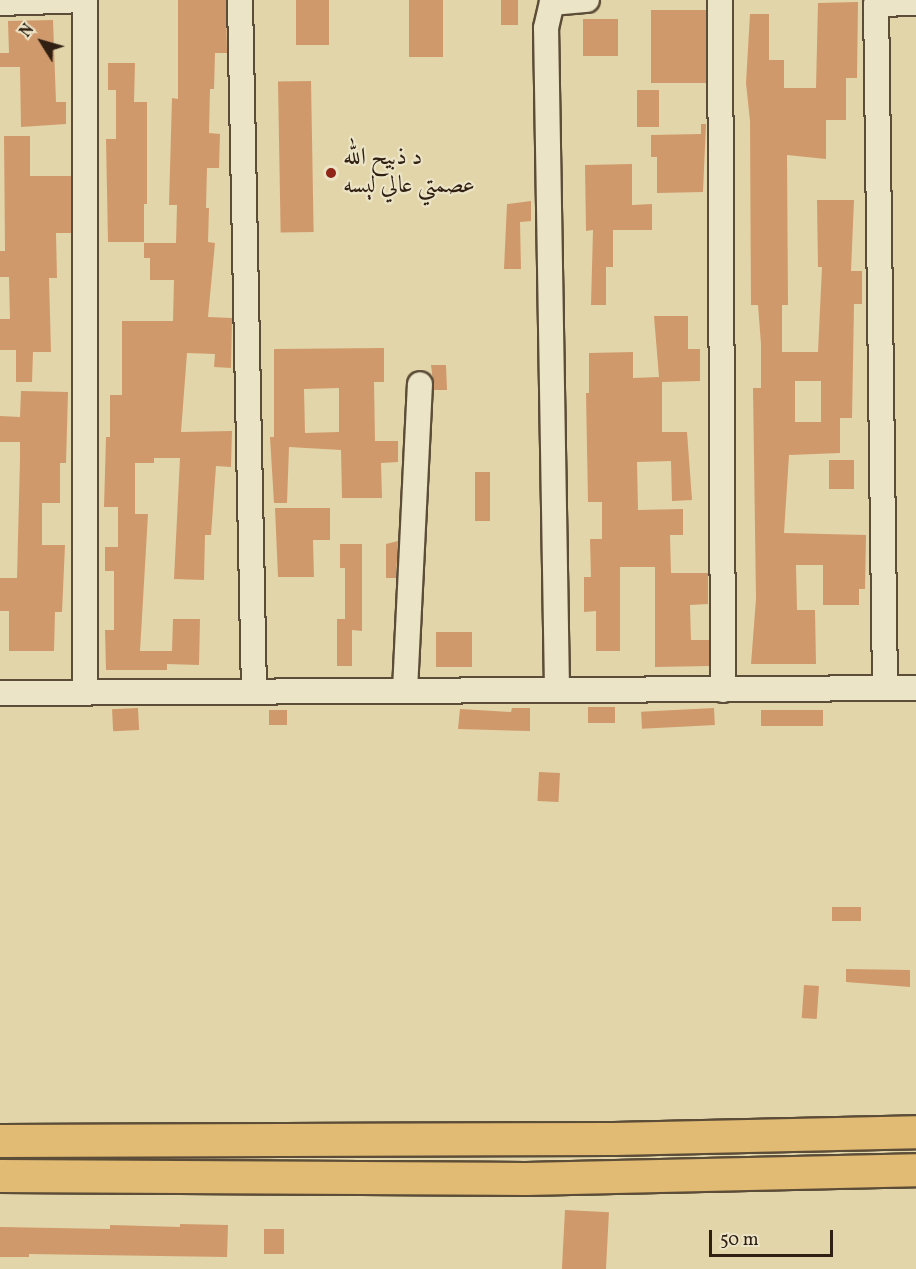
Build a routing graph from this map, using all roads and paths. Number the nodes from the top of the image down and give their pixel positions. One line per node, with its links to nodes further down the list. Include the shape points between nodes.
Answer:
1 (240, 0): 13 (street)
2 (587, 0): 9 (street, via 552,3 546,28)
3 (720, 0): 11 (street)
4 (0, 3): 12 (street, via 85,0)
5 (916, 3): 7 (street, via 876,4)
6 (420, 384): 10 (street)
7 (885, 687): 8 (street); 11 (street)
8 (916, 688)
9 (557, 689): 10 (street); 11 (street)
10 (405, 690): 13 (street)
11 (723, 690)
12 (85, 691): 13 (street); 14 (street)
13 (255, 691)
14 (0, 693)
15 (916, 1132): 17 (main road)
16 (526, 1140): 17 (main road); 18 (main road); 22 (main road)
17 (570, 1140): 21 (main road)
18 (0, 1141)
19 (916, 1170): 21 (main road)
20 (0, 1176): 22 (main road)
21 (571, 1178): 22 (main road)
22 (526, 1179)

